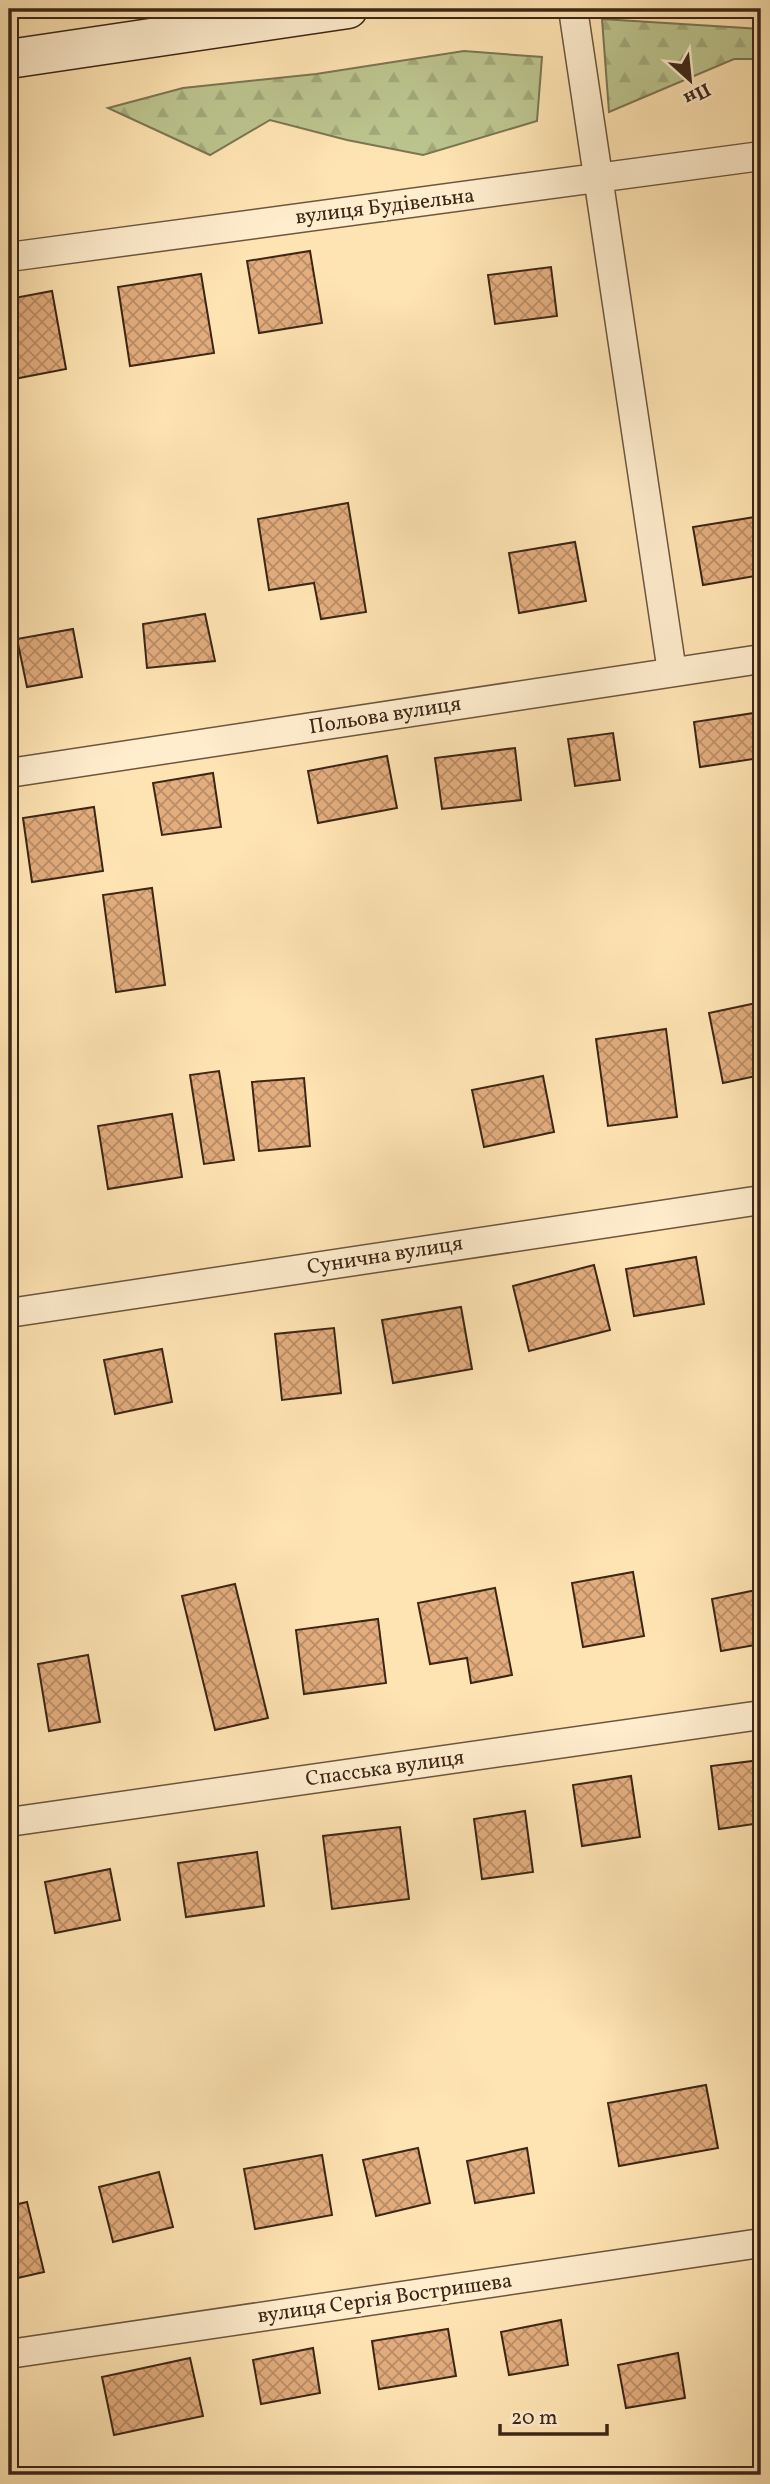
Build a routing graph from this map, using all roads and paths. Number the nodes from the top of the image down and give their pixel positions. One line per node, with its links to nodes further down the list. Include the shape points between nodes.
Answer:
1 (348, 9): 3 (main road)
2 (573, 9): 5 (street)
3 (9, 59)
4 (761, 156): 5 (street, вулиця Будівельна)
5 (599, 179): 6 (street, вулиця Будівельна); 8 (street)
6 (9, 257)
7 (761, 659): 8 (street, Польова вулиця)
8 (672, 672): 9 (street, Польова вулиця)
9 (9, 773)
10 (761, 1200): 11 (street, Сунична вулиця)
11 (9, 1313)
12 (761, 1715): 13 (street, Спасська вулиця)
13 (9, 1822)
14 (761, 2243): 15 (street, вулиця Сергія Востришева)
15 (9, 2354)

